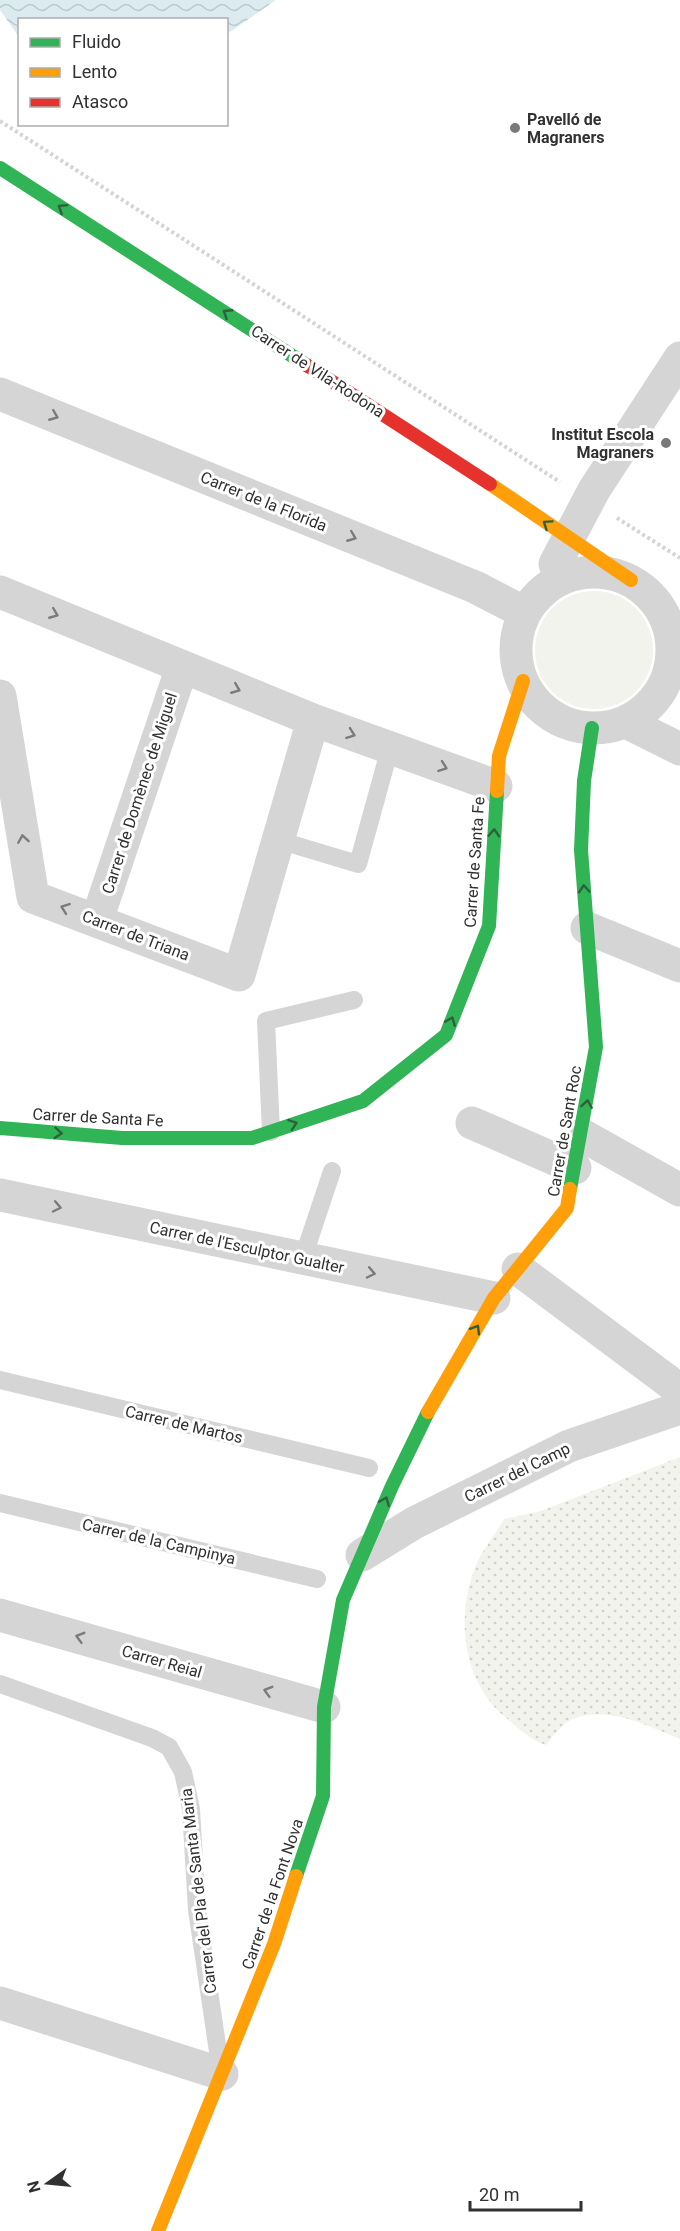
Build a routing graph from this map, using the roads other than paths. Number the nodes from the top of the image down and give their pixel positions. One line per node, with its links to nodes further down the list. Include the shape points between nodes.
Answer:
1 (0, 168): 4 (street, Carrer de Vila-Rodona, one-way to 1, via 472,471)
2 (680, 358): 4 (street, via 589,500)
3 (0, 394): 8 (street, Carrer de la Florida, one-way to 8)
4 (569, 539): 5 (street, Carrer de Vila-Rodona); 8 (street)
5 (638, 585): 7 (street, Carrer de Vila-Rodona); 8 (street, via 615,574 579,573 548,587); 13 (street, via 666,618 673,652 664,686 641,713)
6 (0, 592): 9 (street, one-way to 9)
7 (680, 605)
8 (530, 606): 10 (street, via 516,647)
9 (182, 667): 12 (street, one-way to 12); 19 (street, Carrer de Domènec de Miguel)
10 (523, 681): 14 (street, via 543,710 558,719); 17 (street, Carrer de Santa Fe, via 501,748)
11 (0, 696): 19 (street, Carrer de Triana, one-way to 11, via 33,897)
12 (313, 720): 15 (street, one-way to 15); 18 (street)
13 (626, 722): 14 (street); 16 (street)
14 (592, 728): 20 (street, Carrer de Sant Roc, one-way to 14, via 581,850 584,781)
15 (390, 748): 17 (street, one-way to 17); 18 (lane, via 358,864)
16 (680, 749)
17 (496, 786): 25 (street, Carrer de Santa Fe, one-way to 17, via 363,1101 446,1035 489,926)
18 (278, 840): 19 (street, Carrer de Triana, via 239,975)
19 (97, 920)
20 (587, 928): 21 (street); 26 (street, Carrer de Sant Roc, one-way to 20, via 596,1047)
21 (680, 966)
22 (354, 1000): 25 (lane, via 266,1021)
23 (472, 1123): 27 (street)
24 (0, 1128): 25 (street, Carrer de Santa Fe, one-way to 25, via 122,1138 252,1138)
25 (271, 1132)
26 (582, 1136): 27 (street, Carrer de Sant Roc); 29 (street)
27 (576, 1168): 32 (street, Carrer de Sant Roc, via 567,1208)
28 (332, 1172): 31 (lane)
29 (680, 1190)
30 (0, 1195): 31 (street, Carrer de l'Esculptor Gualter, one-way to 31)
31 (303, 1258): 33 (street, Carrer de l'Esculptor Gualter, one-way to 33)
32 (518, 1269): 33 (street, Carrer de Sant Roc); 35 (street)
33 (494, 1298): 39 (street, Carrer de Sant Roc, one-way to 33, via 440,1388)
34 (0, 1380): 37 (lane, Carrer de Martos)
35 (680, 1390)
36 (680, 1408): 39 (street, Carrer del Camp, via 569,1446 414,1523)
37 (369, 1468)
38 (0, 1503): 40 (lane, Carrer de la Campinya)
39 (362, 1555): 43 (street, Carrer de la Font Nova, via 343,1600)
40 (317, 1579)
41 (0, 1615): 43 (street, Carrer Reial, one-way to 41)
42 (0, 1684): 45 (lane, Carrer del Pla de Santa Maria, via 170,1747 183,1772 191,1809 197,1910)
43 (324, 1707): 45 (street, Carrer de la Font Nova, via 323,1796 274,1944)
44 (0, 2003): 45 (street)
45 (222, 2074): 46 (street, Carrer de la Font Nova)
46 (158, 2231)

